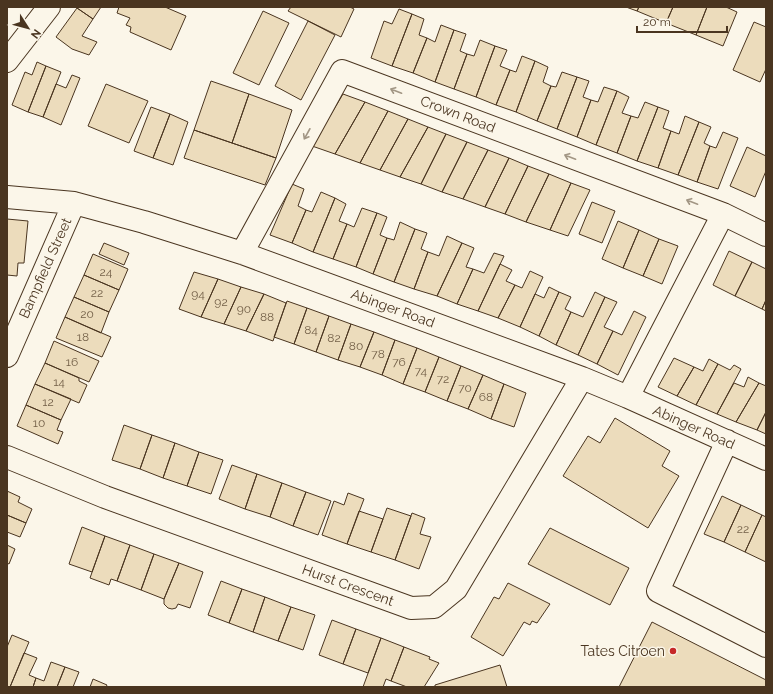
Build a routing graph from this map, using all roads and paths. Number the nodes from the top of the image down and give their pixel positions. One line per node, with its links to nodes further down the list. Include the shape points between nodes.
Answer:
1 (49, 7): 2 (street)
2 (7, 61)
3 (7, 197): 4 (street, Abinger Road)
4 (74, 203): 7 (street, Abinger Road); 8 (street, Bampfield Street)
5 (723, 214): 6 (street, Crown Road); 7 (street, Crown Road, one-way to 7, via 342,71); 10 (street)
6 (766, 235)
7 (242, 253): 9 (street, Abinger Road)
8 (7, 356)
9 (582, 378): 10 (street, Abinger Road); 12 (street, Hurst Crescent, via 456,588 434,607 411,608 105,497)
10 (628, 397): 11 (street, Abinger Road)
11 (727, 441): 13 (street, Abinger Road); 14 (street, via 658,591)
12 (7, 457)
13 (766, 459)
14 (766, 646)

